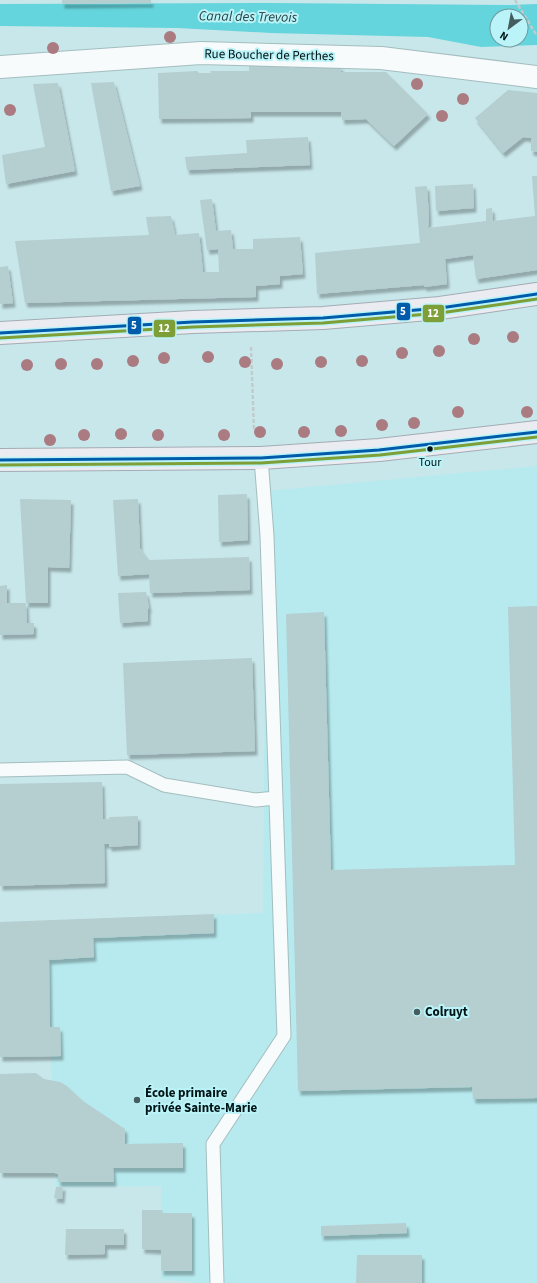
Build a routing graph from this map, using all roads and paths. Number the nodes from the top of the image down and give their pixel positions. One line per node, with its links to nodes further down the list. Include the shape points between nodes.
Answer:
1 (516, 1): 2 (path)
2 (537, 36)
3 (0, 67): 4 (street, Rue Boucher de Perthes, via 201,53 380,58)
4 (537, 77)
5 (537, 294): 6 (main road, via 440,308 323,318)
6 (250, 320): 7 (main road); 9 (path)
7 (0, 333)
8 (537, 432): 10 (main road, via 379,450)
9 (255, 437)
10 (261, 458): 11 (main road); 13 (lane, via 267,536)
11 (0, 460)
12 (0, 770): 13 (lane, via 127,767 164,786 256,800)
13 (275, 798): 14 (lane, via 284,1036 213,1144)
14 (216, 1283)

